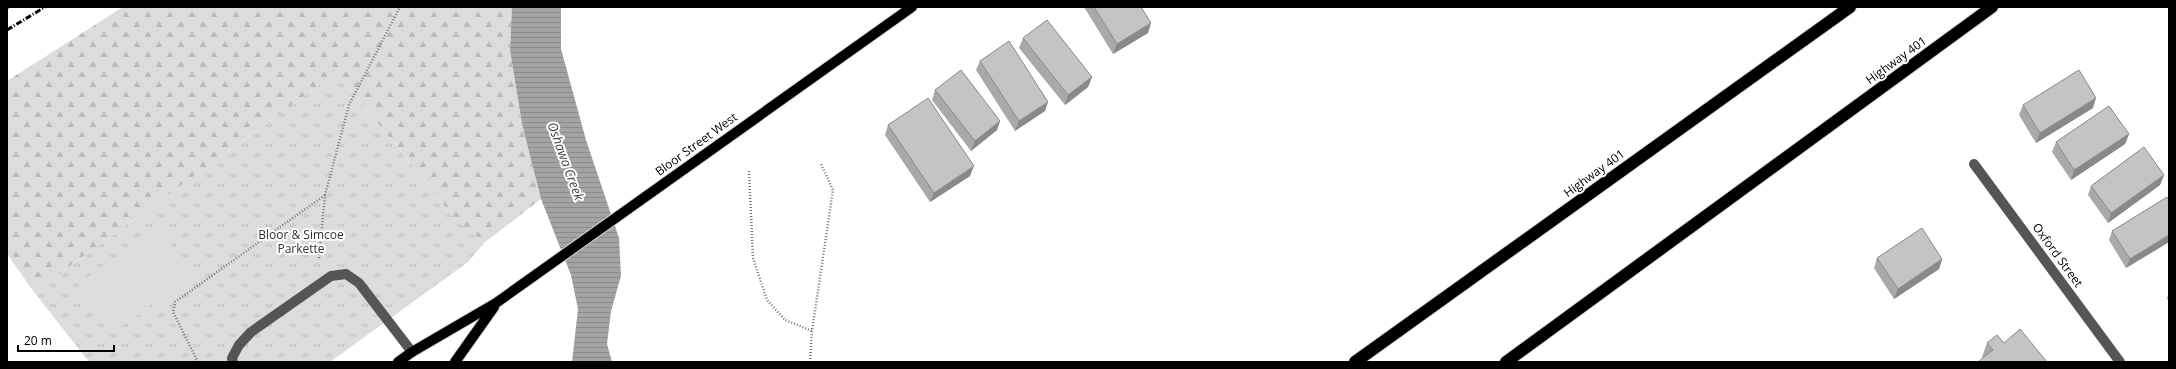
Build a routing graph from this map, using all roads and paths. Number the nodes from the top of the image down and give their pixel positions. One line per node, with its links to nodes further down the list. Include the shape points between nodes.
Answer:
1 (400, 7): 8 (path, via 350,105)
2 (912, 7): 10 (main road, Bloor Street West)
3 (1850, 7): 18 (highway, Highway 401)
4 (1992, 7): 19 (highway, Highway 401)
5 (822, 164): 11 (path, via 833,190)
6 (1974, 164): 20 (street, Oxford Street)
7 (749, 171): 11 (path, via 753,258 767,300 785,320)
8 (325, 195): 9 (path, via 318,256); 13 (path, via 174,302 173,312)
9 (325, 280): 12 (street, via 331,276 346,274 359,283); 14 (street, via 251,332 239,344 232,358)
10 (496, 303): 12 (main road, Bloor Street West); 16 (main road, Bloor Street West)
11 (812, 331): 17 (path)
12 (412, 352): 15 (main road, Bloor Street West)
13 (198, 362)
14 (233, 362)
15 (398, 362)
16 (455, 362)
17 (810, 362)
18 (1355, 362)
19 (1506, 362)
20 (2120, 362)

